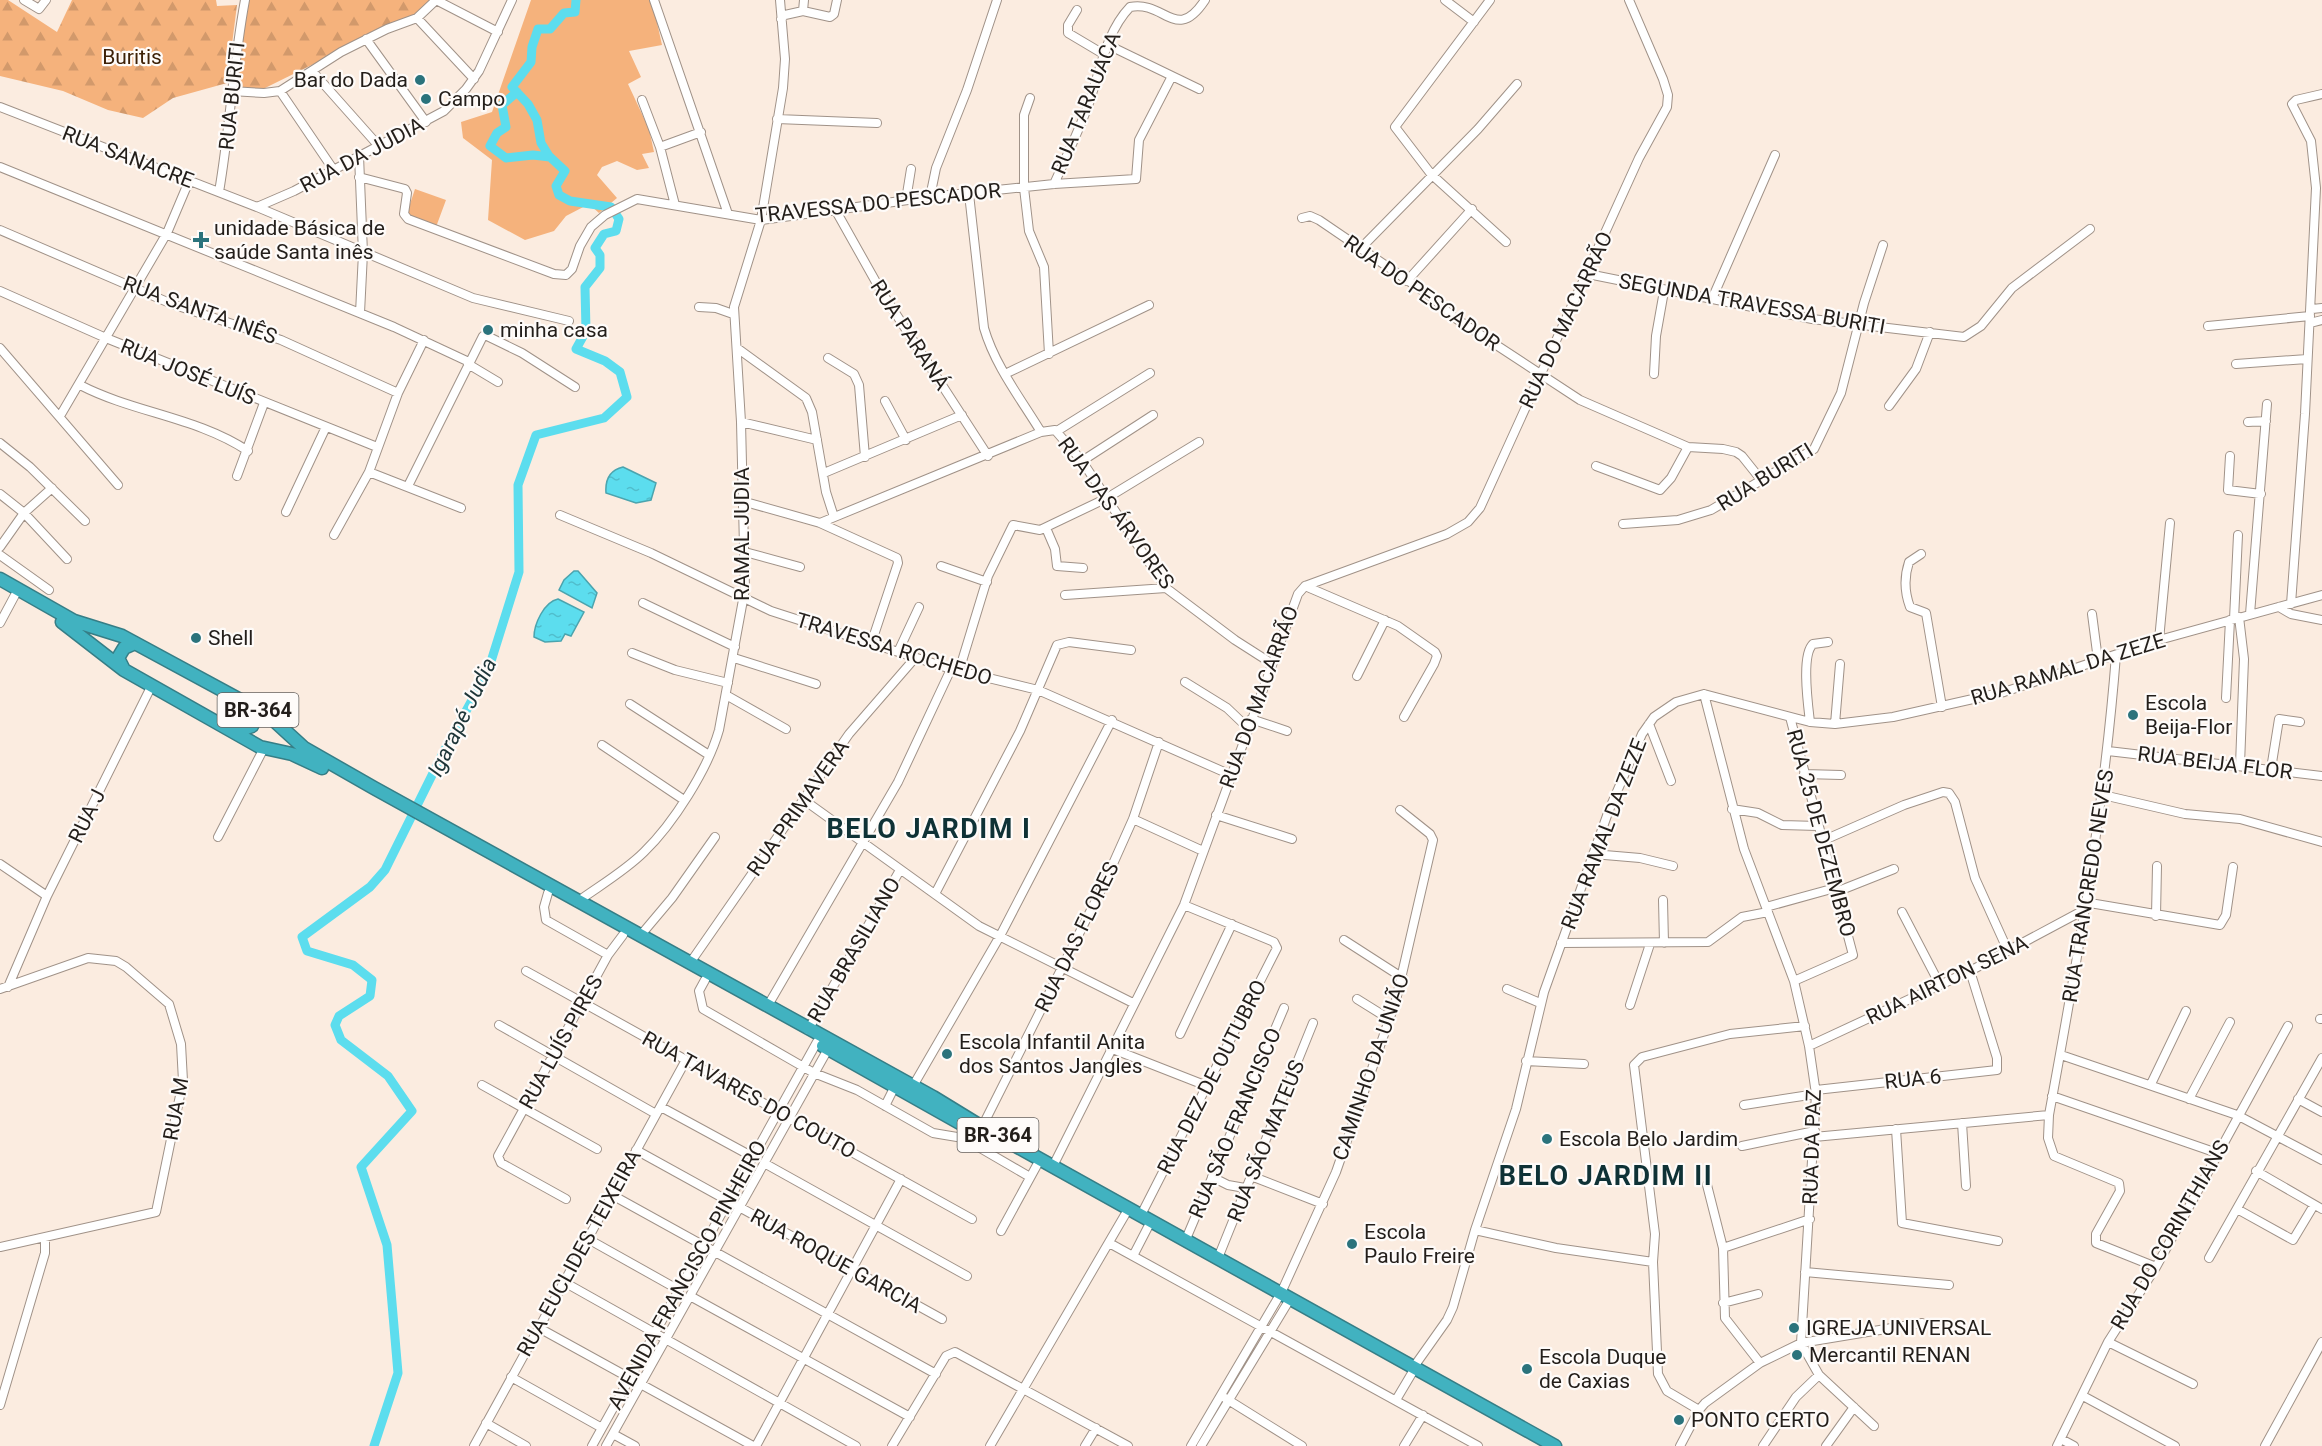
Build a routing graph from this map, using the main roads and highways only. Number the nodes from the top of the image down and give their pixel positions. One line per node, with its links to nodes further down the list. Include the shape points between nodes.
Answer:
1 (0, 579): 3 (highway, BR-364, via 74,621)
2 (0, 586): 4 (highway, BR-364, via 72,628)
3 (135, 643): 4 (highway, via 124,648 118,658); 5 (highway, BR-364)
4 (124, 670): 6 (highway, BR-364)
5 (251, 706): 6 (highway, via 255,717 252,726); 7 (highway, BR-364, via 277,722 304,748)
6 (235, 732): 7 (highway, BR-364, via 264,748 302,758)
7 (372, 791): 8 (highway, BR-364)
8 (440, 828): 9 (highway, BR-364, via 690,963); 9 (highway, BR-364, via 623,935)
9 (865, 1065): 10 (highway, BR-364, via 894,1088); 10 (highway, BR-364, via 913,1086)
10 (930, 1102): 11 (highway, BR-364, via 982,1127); 11 (highway, BR-364, via 1037,1165)
11 (1145, 1220): 12 (highway, BR-364); 12 (highway, BR-364, via 1186,1239)
12 (1282, 1298): 13 (highway, BR-364)
13 (1412, 1371): 14 (highway, BR-364); 15 (highway, BR-364)
14 (1543, 1446)
15 (1555, 1446)

